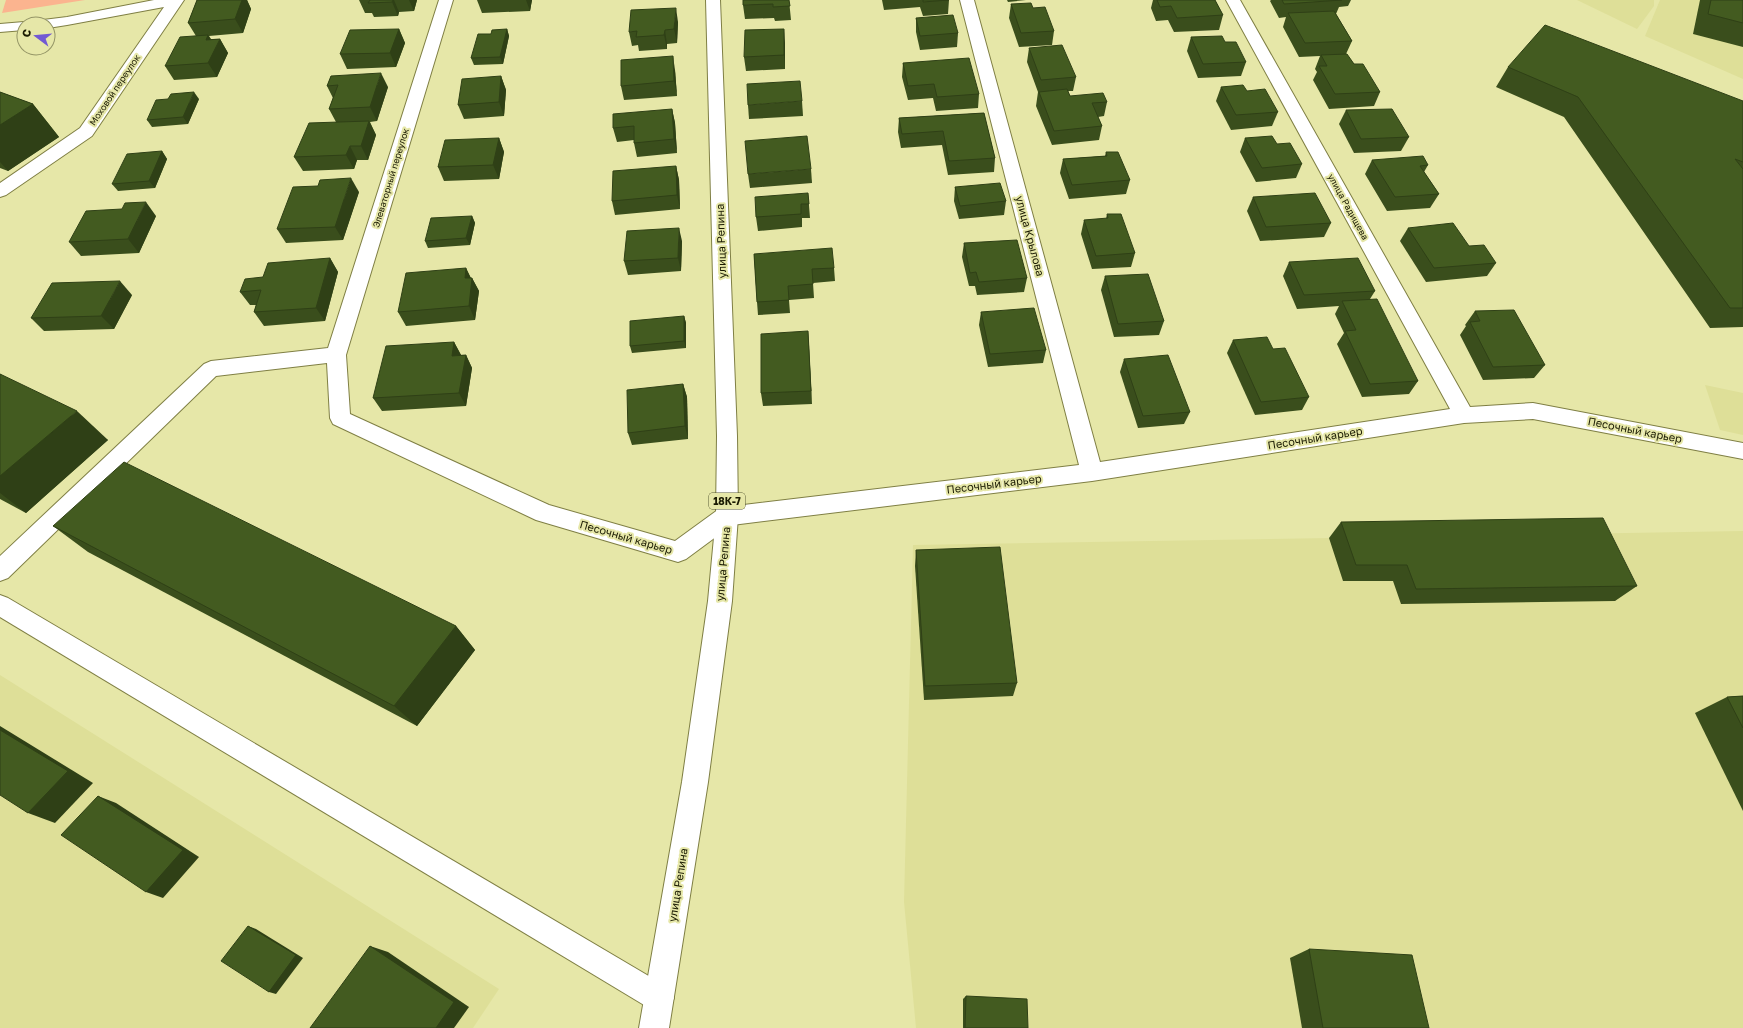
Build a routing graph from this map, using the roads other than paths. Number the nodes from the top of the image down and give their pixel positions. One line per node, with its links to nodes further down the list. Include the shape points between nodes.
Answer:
1 (176, 0): 6 (street); 9 (street, Моховой переулок, via 86,132)
2 (446, 0): 10 (street, Элеваторный переулок)
3 (714, 0): 14 (street, улица Репина / 18К-7, via 727,428)
4 (967, 0): 13 (street, улица Крылова)
5 (1233, 0): 11 (street, улица Радищева)
6 (56, 22)
7 (16, 27): 8 (street)
8 (0, 28)
9 (0, 191)
10 (336, 355): 14 (street, Песочный карьер, via 340,418 544,513 678,552); 15 (street, via 211,369)
11 (1464, 415): 12 (street, Песочный карьер, via 1533,411); 13 (street, Песочный карьер)
12 (1743, 451)
13 (1092, 472): 14 (street, Песочный карьер)
14 (727, 516): 17 (street, улица Репина / 18К-7, via 720,601 695,782)
15 (0, 572)
16 (0, 605): 17 (street)
17 (659, 998): 18 (street, улица Репина / 18К-7)
18 (654, 1028)

